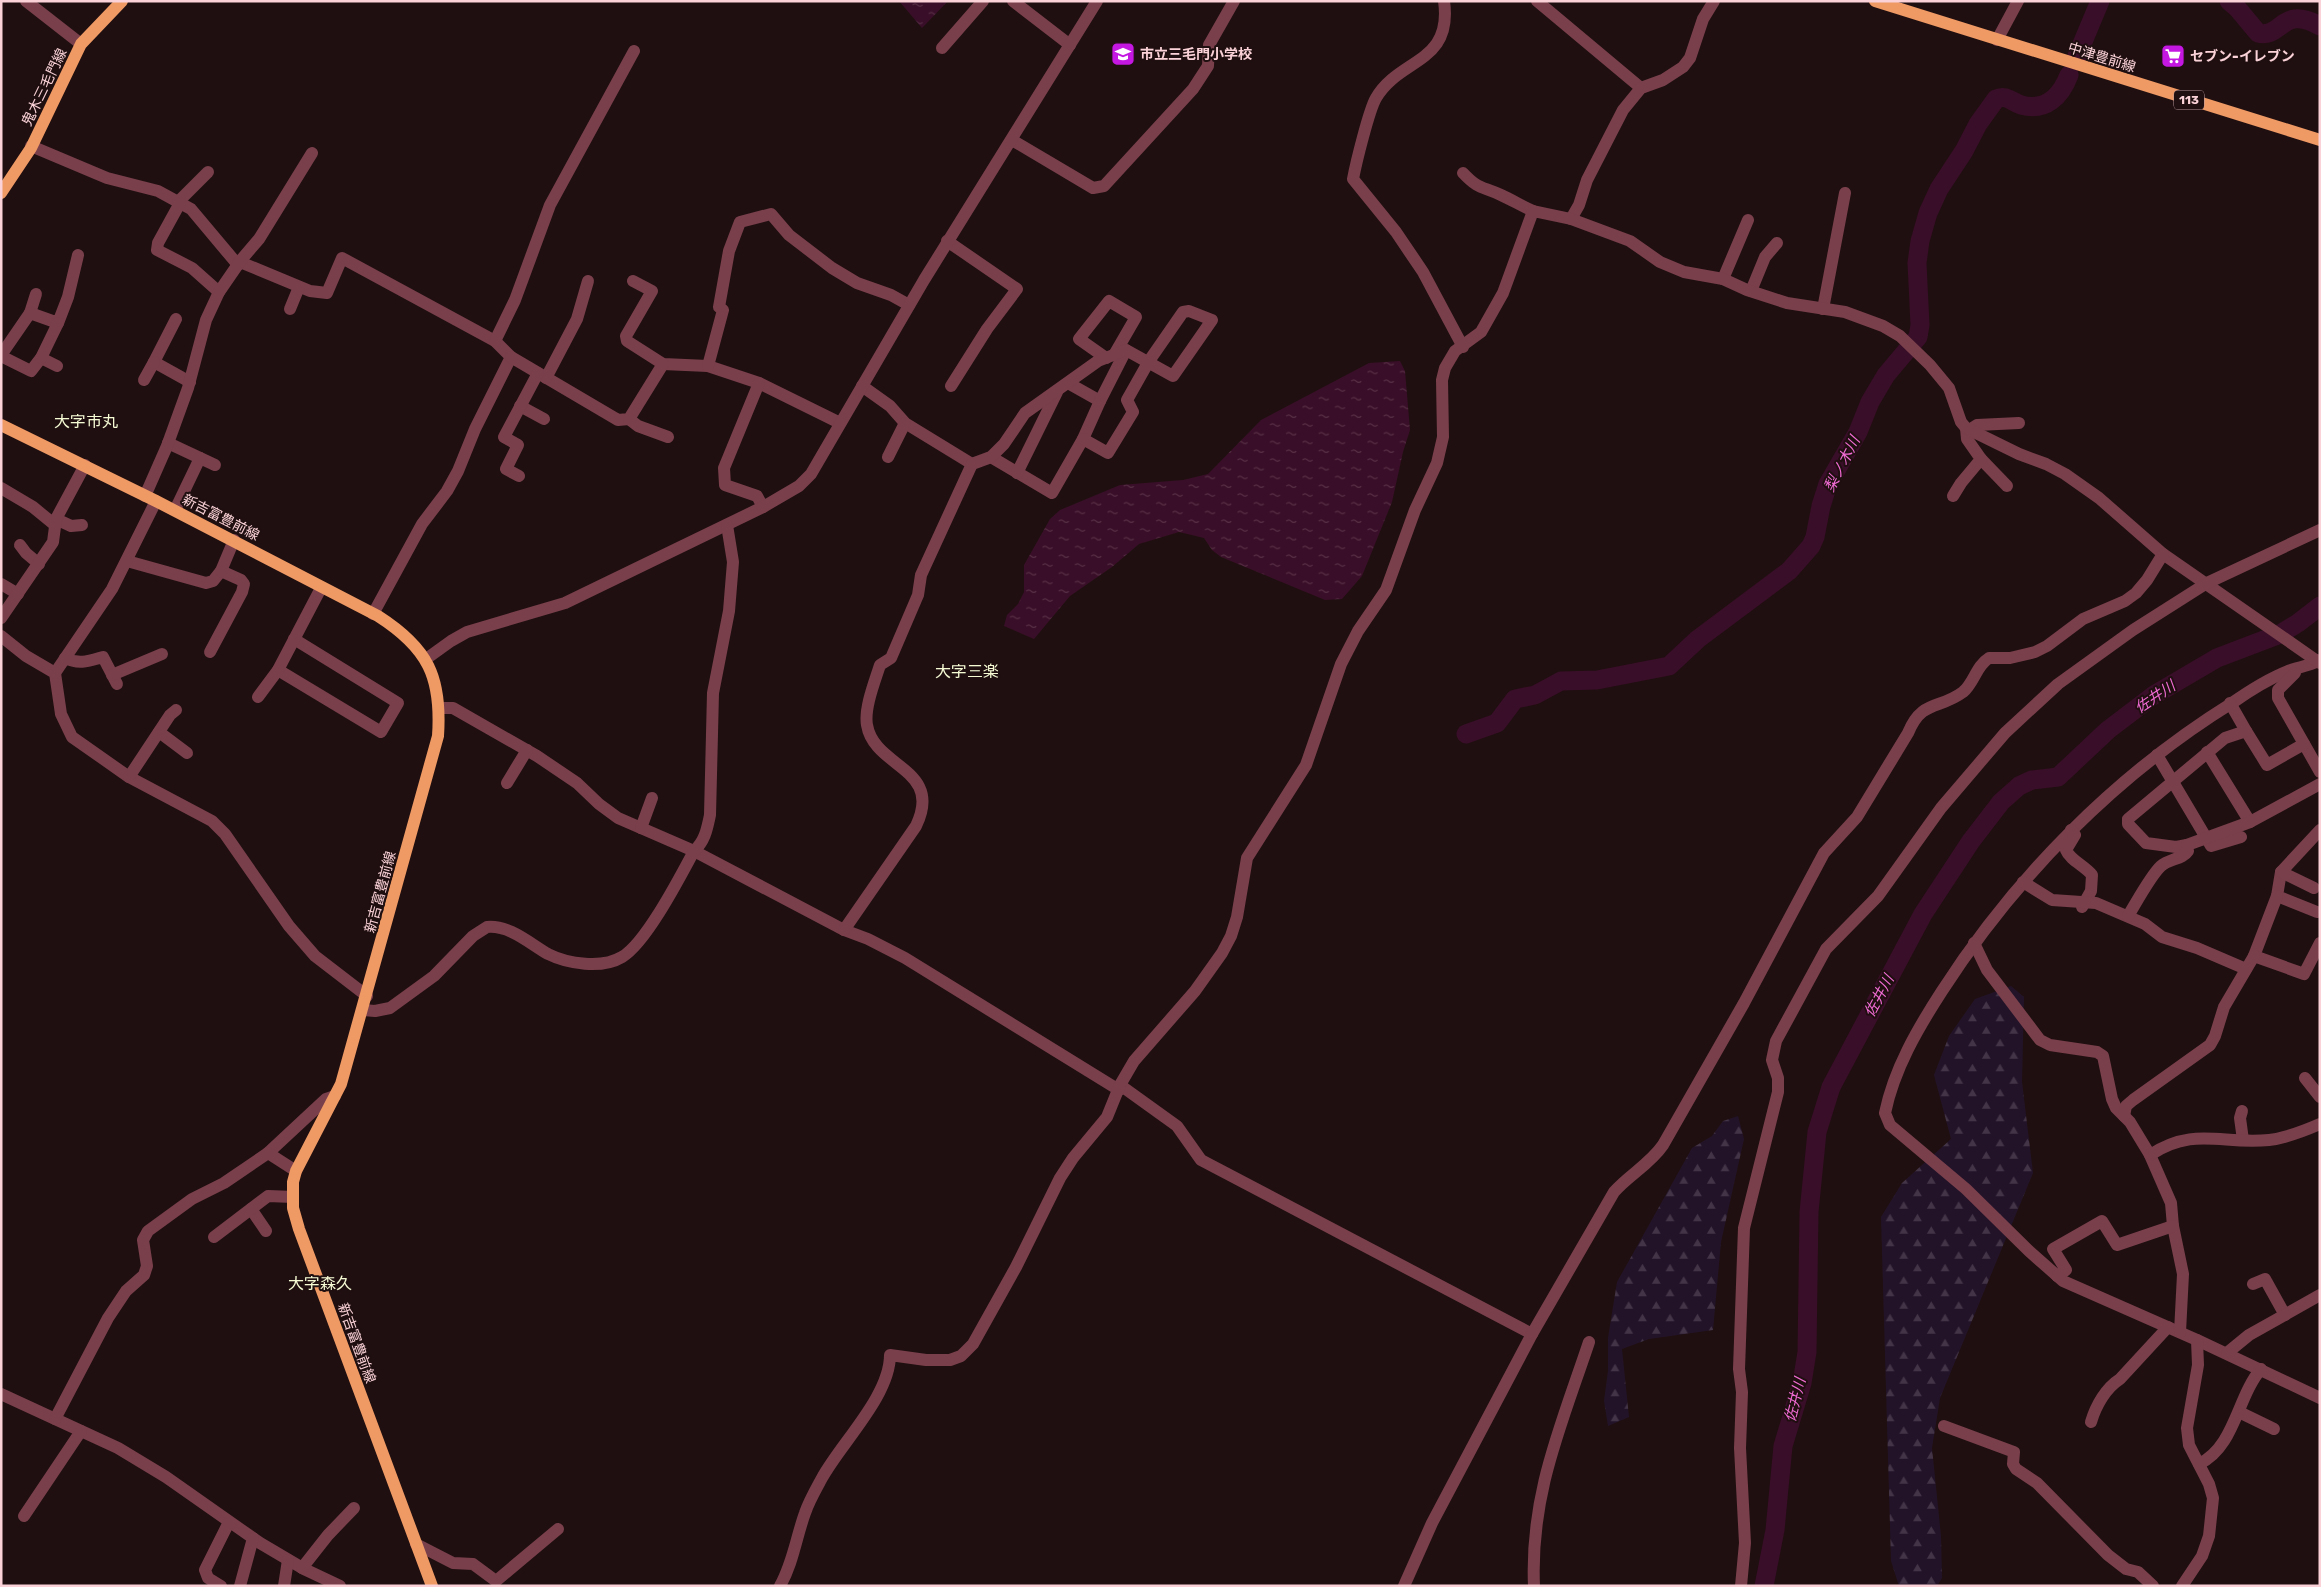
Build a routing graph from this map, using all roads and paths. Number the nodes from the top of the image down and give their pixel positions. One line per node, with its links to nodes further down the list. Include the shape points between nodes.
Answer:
1 (26, 1): 13 (street)
2 (122, 1): 13 (main road, 鬼木三毛門線)
3 (983, 1): 15 (street)
4 (1013, 1): 14 (street)
5 (1097, 1): 14 (street)
6 (1234, 1): 18 (street, via 1209,45 1208,66 1194,89 1104,186 1093,188)
7 (1444, 1): 48 (street, via 1443,33 1420,62 1388,82 1375,99 1354,179 1423,272)
8 (1538, 1): 17 (street)
9 (1714, 1): 17 (street, via 1703,19 1690,58 1683,67 1663,80)
10 (1875, 1): 12 (main road, 中津豊前線 / 113)
11 (2018, 1): 12 (street)
12 (1997, 40): 19 (main road, 中津豊前線 / 113)
13 (81, 44): 20 (main road, 鬼木三毛門線)
14 (1070, 45): 18 (street)
15 (942, 48)
16 (634, 51): 47 (street, via 550,205 515,300)
17 (1641, 88): 28 (street, via 1614,126)
18 (1012, 140): 30 (street)
19 (2320, 140)
20 (31, 146): 25 (main road, 鬼木三毛門線); 26 (street, via 107,178 158,191)
21 (312, 153): 33 (street, via 259,239)
22 (208, 172): 26 (street)
23 (1463, 173): 27 (street, via 1485,190)
24 (1845, 193): 43 (street)
25 (1, 194)
26 (179, 203): 33 (street, via 191,209); 39 (street, via 157,250 192,268)
27 (1533, 211): 28 (street); 48 (street, via 1503,293 1481,332)
28 (1571, 219): 34 (street, via 1630,241 1660,262 1684,272)
29 (1748, 220): 34 (street)
30 (947, 241): 41 (street); 64 (street, via 1017,289)
31 (1776, 243): 38 (street, via 1765,258)
32 (78, 255): 46 (street)
33 (239, 264): 37 (street); 39 (street)
34 (1723, 279): 38 (street)
35 (633, 281): 55 (street, via 652,291 626,336 627,341)
36 (588, 282): 58 (street, via 577,320)
37 (299, 286): 42 (street); 47 (street, via 327,293 342,258)
38 (1750, 291): 43 (street, via 1787,303)
39 (219, 292): 60 (street, via 206,320)
40 (36, 294): 44 (street)
41 (909, 305): 57 (street, via 857,283 832,268 789,236 771,214 740,222 728,250 719,306 723,310); 63 (street)
42 (290, 309)
43 (1823, 309): 74 (street, via 1845,312 1900,336 1949,388 1961,422)
44 (30, 313): 46 (street); 50 (street)
45 (176, 319): 54 (street)
46 (58, 323): 52 (street)
47 (495, 341): 51 (street)
48 (1463, 347): 158 (street, via 1455,351 1443,374 1443,437 1437,464 1415,510 1386,590 1341,664 1306,765 1247,858 1231,936 1210,971 1134,1061)
49 (1115, 354): 53 (street); 62 (street); 66 (street)
50 (1, 356): 52 (street, via 31,371)
51 (512, 357): 58 (street); 107 (street, via 475,429 458,471 422,524)
52 (41, 358): 56 (street)
53 (1149, 361): 53 (street, via 1182,312 1189,311 1212,320 1173,376); 76 (street, via 1127,400 1134,412 1108,452)
54 (154, 362): 59 (street); 60 (street)
55 (663, 364): 57 (street); 69 (street)
56 (57, 366)
57 (708, 366): 61 (street)
58 (542, 375): 67 (street); 69 (street, via 618,420)
59 (144, 380)
60 (190, 382): 77 (street)
61 (759, 383): 72 (street); 91 (street, via 724,468 725,485 757,496)
62 (1068, 383): 65 (street); 66 (street)
63 (862, 386): 70 (street, via 890,406); 72 (street)
64 (951, 386)
65 (1057, 392): 79 (street, via 1025,413); 85 (street)
66 (1100, 401): 76 (street)
67 (520, 406): 68 (street); 86 (street, via 504,437 518,445 506,469)
68 (544, 419)
69 (628, 419): 75 (street)
70 (905, 423): 78 (street); 82 (street)
71 (2020, 423): 74 (street, via 1977,425)
72 (840, 424): 91 (street, via 812,474)
73 (1, 425): 83 (main road, 新吉富豊前線)
74 (1968, 429): 81 (street, via 1967,439); 99 (street, via 2055,468 2099,498)
75 (668, 437)
76 (1083, 439): 85 (street, via 1052,493)
77 (168, 443): 80 (street); 90 (street)
78 (888, 457)
79 (991, 457): 82 (street); 85 (street)
80 (200, 458): 84 (street); 92 (street)
81 (1980, 459): 87 (street); 89 (street)
82 (972, 464): 150 (street, via 921,574 918,595 891,658 880,665 866,718 867,728 877,746 915,778 922,812 916,826)
83 (85, 465): 90 (main road, 新吉富豊前線); 93 (street)
84 (214, 465)
85 (1017, 472)
86 (519, 476)
87 (2007, 486)
88 (1, 488): 93 (street)
89 (1953, 496)
90 (150, 498): 92 (main road, 新吉富豊前線); 100 (street)
91 (763, 508): 95 (street)
92 (175, 510): 97 (main road, 新吉富豊前線)
93 (55, 522): 94 (street); 101 (street, via 53,542)
94 (82, 525)
95 (727, 525): 114 (street, via 565,603 467,632); 142 (street, via 733,562 732,588 713,693 710,815 701,845)
96 (2320, 530): 104 (street)
97 (234, 540): 102 (street); 105 (main road, 新吉富豊前線)
98 (20, 545): 101 (street)
99 (2163, 554): 104 (street); 178 (street, via 2147,580 2130,598 2083,618 2035,652 2010,658 1988,658 1979,666 1963,692 1918,714 1857,817 1824,853 1740,1011 1663,1145 1614,1192)
100 (127, 561): 102 (street, via 206,583 213,581); 113 (street)
101 (39, 564): 106 (street)
102 (221, 571): 111 (street, via 244,584)
103 (1, 584): 106 (street)
104 (2210, 585): 115 (street); 208 (street, via 2104,649 2005,733 1941,808 1878,896 1826,949 1776,1041 1772,1060 1778,1078 1778,1092 1744,1228 1739,1369 1745,1543)
105 (322, 588): 107 (main road, 新吉富豊前線); 110 (street)
106 (18, 594): 108 (street)
107 (373, 614): 114 (main road, 新吉富豊前線, via 405,634)
108 (1, 618)
109 (1, 636): 117 (street)
110 (294, 639): 116 (street); 116 (street, via 398,703 381,732)
111 (210, 652)
112 (162, 654): 113 (street, via 114,680 103,657 85,662)
113 (65, 658): 117 (street)
114 (426, 658): 120 (main road, 新吉富豊前線)
115 (2313, 662): 119 (street, via 2287,671); 124 (street, via 2278,690 2278,698)
116 (278, 670): 118 (street)
117 (55, 673): 130 (street, via 60,714 72,738)
118 (258, 697)
119 (2230, 703): 122 (street); 128 (street)
120 (440, 708): 125 (street, via 453,708); 155 (main road, 新吉富豊前線, via 438,736)
121 (176, 710): 123 (street)
122 (2246, 731): 124 (street, via 2267,765); 126 (street, via 2225,738)
123 (159, 732): 127 (street); 130 (street)
124 (2304, 744): 129 (street)
125 (527, 750): 132 (street); 136 (street, via 577,783 618,818)
126 (2207, 752): 131 (street); 135 (street)
127 (186, 753)
128 (2157, 755): 131 (street); 137 (street)
129 (2320, 772)
130 (129, 777): 155 (street, via 212,821 315,956)
131 (2173, 781): 139 (street); 141 (street, via 2128,819 2128,824 2146,843 2176,847)
132 (507, 783)
133 (2320, 784): 135 (street)
134 (652, 798): 136 (street)
135 (2250, 822): 139 (street)
136 (642, 828): 142 (street)
137 (2071, 830): 144 (street); 147 (street, via 2075,835 2066,850 2068,855 2092,875 2091,891)
138 (2320, 830): 143 (street)
139 (2207, 838): 140 (street, via 2210,846); 141 (street)
140 (2241, 838)
141 (2187, 845): 149 (street, via 2186,854 2160,866)
142 (694, 851): 150 (street); 156 (street, via 661,910 633,948 617,960 581,964 568,962 510,931 496,926 487,927 473,936 434,976 390,1008)
143 (2281, 872): 145 (street); 146 (street)
144 (2023, 882): 147 (street, via 2052,900); 151 (street)
145 (2314, 888)
146 (2277, 896): 148 (street); 153 (street)
147 (2082, 906): 149 (street, via 2096,903)
148 (2317, 912)
149 (2128, 916): 154 (street, via 2162,937)
150 (844, 930): 158 (street, via 905,958)
151 (1974, 943): 162 (street, via 1987,970 2040,1040 2103,1056 2112,1099); 173 (street, via 1928,1012 1905,1055 1885,1117 1890,1126 1966,1189)
152 (2320, 943): 153 (street, via 2304,974)
153 (2254, 956): 154 (street)
154 (2246, 969): 162 (street, via 2224,1007 2210,1045 2133,1100 2126,1106)
155 (367, 996): 156 (main road, 新吉富豊前線)
156 (363, 1010): 159 (main road, 新吉富豊前線)
157 (2305, 1078): 160 (street)
158 (1119, 1087): 178 (street, via 1177,1126 1201,1160); 205 (street, via 1107,1117 1060,1178 973,1344 961,1356 950,1360 890,1355 888,1372 864,1418 823,1477 806,1511 792,1561)
159 (335, 1096): 165 (street, via 326,1099); 167 (main road, 新吉富豊前線)
160 (2320, 1097)
161 (2242, 1111): 164 (street)
162 (2124, 1116): 166 (street)
163 (2320, 1124): 164 (street, via 2270,1140)
164 (2244, 1140): 166 (street, via 2195,1137 2164,1146)
165 (268, 1153): 167 (street); 186 (street, via 224,1183 192,1199 148,1231 143,1240 147,1266 144,1275 126,1291 108,1318)
166 (2150, 1155): 170 (street, via 2171,1203)
167 (296, 1171): 168 (main road, 新吉富豊前線)
168 (293, 1197): 169 (street, via 268,1196); 197 (main road, 新吉富豊前線, via 299,1229)
169 (251, 1209): 171 (street); 172 (street)
170 (2173, 1226): 173 (street, via 2117,1245 2102,1221 2053,1249 2066,1270); 177 (street, via 2183,1274)
171 (266, 1231)
172 (214, 1237)
173 (2057, 1276): 177 (street, via 2081,1290)
174 (2253, 1284): 176 (street, via 2264,1279)
175 (2320, 1295): 176 (street)
176 (2285, 1315): 181 (street, via 2249,1335)
177 (2174, 1330): 179 (street); 187 (street, via 2112,1384)
178 (1532, 1334): 206 (street, via 1432,1523)
179 (2197, 1340): 181 (street); 191 (street, via 2198,1365 2188,1428 2189,1445)
180 (1589, 1342): 207 (street, via 1542,1489 1532,1554)
181 (2227, 1354): 182 (street)
182 (2261, 1369): 184 (street); 185 (street, via 2250,1382)
183 (2, 1396): 186 (street)
184 (2320, 1398)
185 (2239, 1412): 189 (street); 191 (street, via 2211,1459)
186 (54, 1419): 190 (street)
187 (2091, 1422)
188 (1944, 1426): 209 (street, via 2014,1452 2016,1469 2038,1483 2108,1555 2138,1572)
189 (2274, 1429)
190 (81, 1431): 193 (street); 194 (street, via 118,1448)
191 (2199, 1464): 210 (street, via 2213,1498 2209,1536 2202,1556)
192 (354, 1508): 199 (street)
193 (24, 1516)
194 (229, 1522): 196 (street); 200 (street, via 205,1570 208,1578)
195 (558, 1529): 197 (street, via 496,1581 473,1564 453,1563)
196 (253, 1538): 198 (street); 201 (street)
197 (416, 1544): 204 (main road, 新吉富豊前線)
198 (288, 1560): 199 (street); 202 (street)
199 (302, 1568): 203 (street)
200 (221, 1586)
201 (240, 1586)
202 (284, 1586)
203 (340, 1586)
204 (432, 1586)
205 (780, 1586)
206 (1404, 1586)
207 (1534, 1586)
208 (1741, 1586)
209 (2153, 1586)
210 (2182, 1586)

